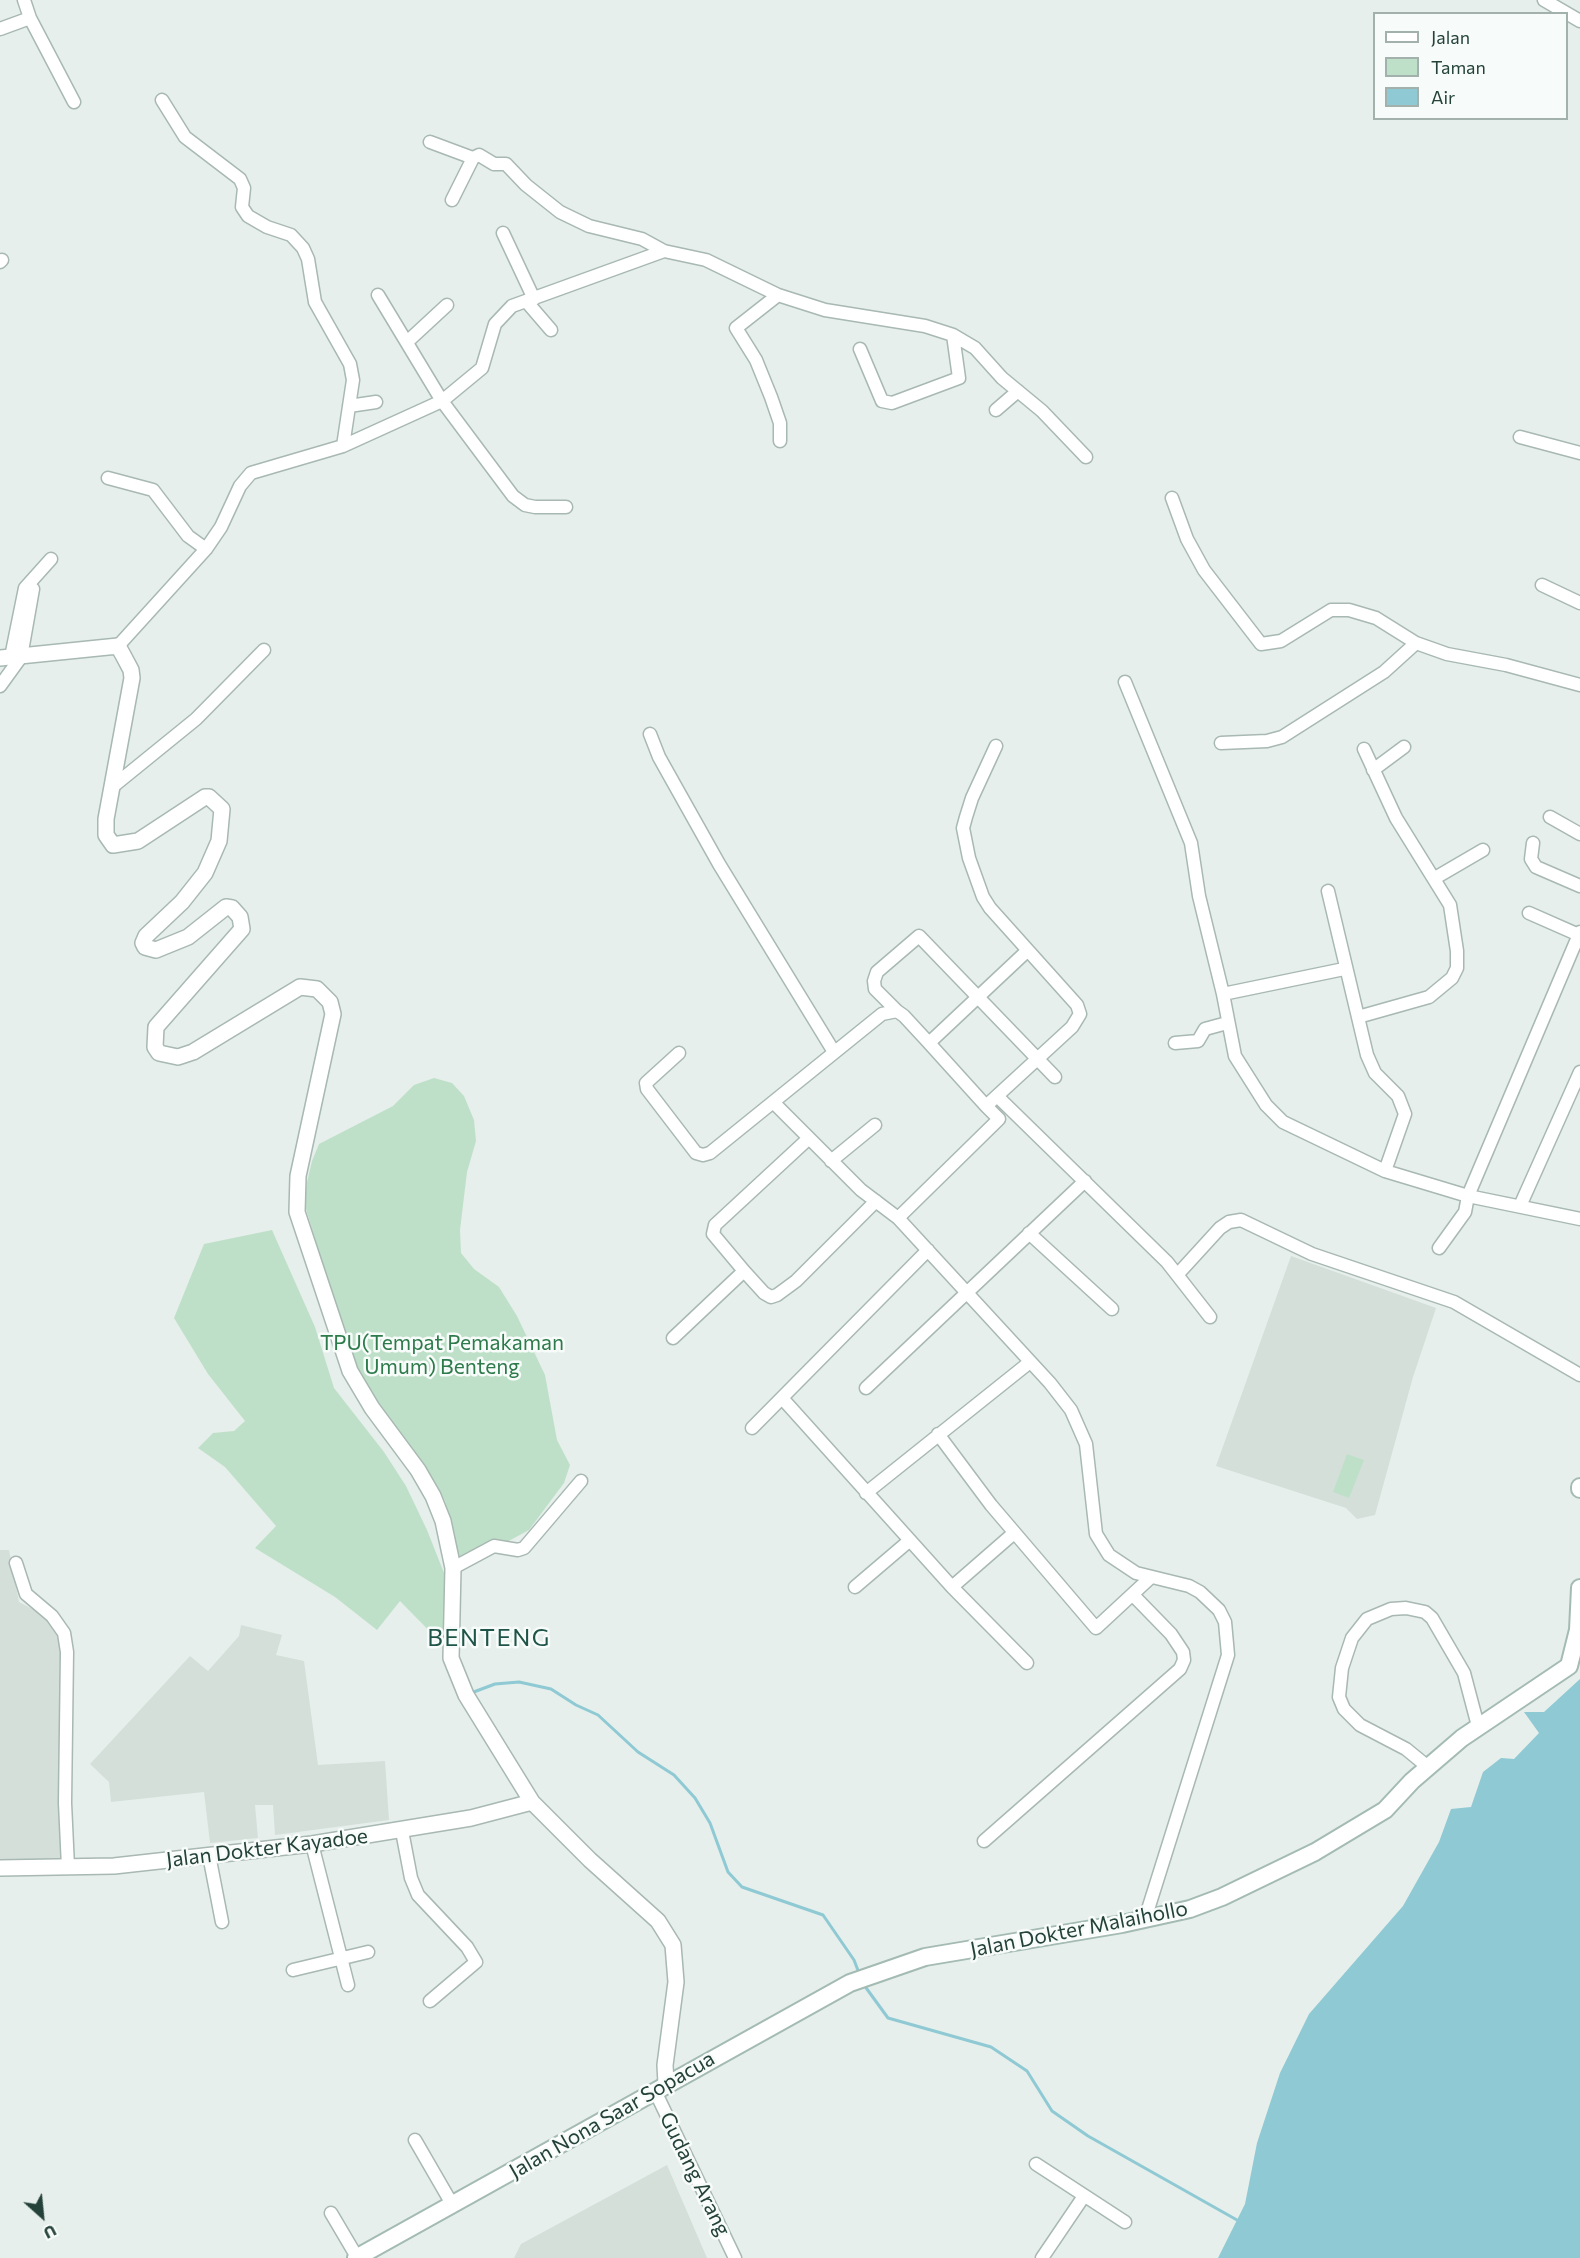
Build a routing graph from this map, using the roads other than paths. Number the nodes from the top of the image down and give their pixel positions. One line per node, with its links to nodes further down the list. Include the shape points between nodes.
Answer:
1 (24, 0): 4 (street)
2 (1544, 0): 3 (street)
3 (1565, 12)
4 (30, 18): 5 (street); 7 (street)
5 (0, 29)
6 (162, 100): 24 (street, via 185,137 240,179 244,189 242,207 248,216 291,235 303,248 315,302 350,364 353,380)
7 (74, 102)
8 (430, 142): 9 (street)
9 (473, 158): 10 (street); 12 (street, via 479,155 494,164 506,164 546,202 576,220 642,239)
10 (452, 200)
11 (503, 233): 15 (street)
12 (664, 251): 14 (street, via 706,260); 15 (street)
13 (378, 295): 19 (street)
14 (778, 295): 18 (street, via 825,310 925,326); 27 (street, via 736,328 756,360 771,397 780,423)
15 (530, 300): 17 (street); 22 (street, via 512,306 499,317 482,368)
16 (447, 305): 19 (street)
17 (551, 330)
18 (952, 335): 20 (street, via 959,378 892,403 882,401); 21 (street, via 975,348)
19 (407, 342): 22 (street)
20 (860, 349)
21 (1018, 391): 25 (street); 30 (street)
22 (442, 401): 28 (street); 33 (street, via 518,501 535,507)
23 (376, 402): 24 (street)
24 (349, 406): 28 (street)
25 (996, 410)
26 (1520, 437): 29 (street)
27 (780, 441)
28 (343, 446): 34 (street, via 251,473)
29 (1580, 453)
30 (1086, 457)
31 (108, 478): 34 (street, via 153,490 188,536)
32 (1172, 498): 38 (street, via 1186,539 1204,570 1261,644 1281,641 1331,610 1349,610 1383,621)
33 (566, 507)
34 (206, 549): 39 (street)
35 (51, 559): 41 (street, via 31,582 33,590)
36 (1542, 585): 37 (street)
37 (1580, 603)
38 (1416, 643): 43 (street); 46 (street, via 1384,672 1282,737)
39 (117, 646): 41 (street); 51 (street, via 132,678)
40 (264, 650): 51 (street, via 196,718)
41 (12, 659): 44 (street)
42 (1125, 682): 64 (street, via 1191,843 1199,896)
43 (1580, 685)
44 (0, 686)
45 (650, 734): 71 (street, via 719,864)
46 (1221, 743)
47 (996, 746): 62 (street, via 963,828 983,897)
48 (1404, 747): 50 (street)
49 (1364, 749): 50 (street)
50 (1373, 770): 56 (street, via 1396,818)
51 (111, 788): 111 (street, via 106,835 113,844 138,841 204,797 222,809 219,841 205,873 143,943 156,950 188,937 226,907 240,917 242,929 156,1027 155,1047 159,1053 178,1057 193,1052 300,987 316,990 330,1002 333,1014 300,1167 297,1212 350,1371 433,1496 448,1536)
52 (1550, 817): 53 (street)
53 (1580, 834)
54 (1533, 843): 57 (street, via 1531,859 1536,867)
55 (1483, 850): 56 (street)
56 (1435, 878): 67 (street, via 1450,905 1456,931 1457,968 1452,978 1429,997)
57 (1580, 886)
58 (1328, 891): 63 (street)
59 (1529, 913): 60 (street)
60 (1579, 934): 61 (street)
61 (1577, 950): 86 (street)
62 (1028, 951): 65 (street); 73 (street, via 1077,1005 1080,1014 1072,1027)
63 (1344, 969): 64 (street); 67 (street)
64 (1223, 994): 68 (street)
65 (978, 997): 66 (street, via 919,936 878,972 874,981 875,989); 69 (street); 73 (street)
66 (897, 1011): 69 (street); 71 (street, via 882,1014)
67 (1358, 1017): 84 (street, via 1370,1065 1398,1096 1405,1114)
68 (1227, 1023): 70 (street, via 1205,1029 1198,1041); 84 (street, via 1237,1061 1275,1116)
69 (928, 1043): 78 (street)
70 (1175, 1043)
71 (834, 1052): 77 (street)
72 (679, 1053): 77 (street, via 646,1083 647,1089 696,1153 710,1153)
73 (1037, 1060): 75 (street); 76 (street)
74 (1580, 1072): 88 (street)
75 (1055, 1077)
76 (997, 1096): 78 (street); 79 (street)
77 (773, 1102): 82 (street)
78 (986, 1106): 80 (street)
79 (1010, 1108): 80 (street); 85 (street)
80 (999, 1119): 89 (street)
81 (875, 1125): 83 (street)
82 (808, 1139): 83 (street); 94 (street, via 713,1228 714,1236)
83 (831, 1161): 87 (street)
84 (1385, 1171): 86 (street)
85 (1085, 1181): 91 (street); 95 (street)
86 (1468, 1196): 88 (street); 92 (street, via 1465,1212)
87 (876, 1201): 89 (street); 94 (street, via 777,1295 764,1293)
88 (1520, 1206): 90 (street)
89 (898, 1218): 93 (street)
90 (1580, 1219)
91 (1029, 1233): 96 (street); 97 (street)
92 (1440, 1248)
93 (928, 1250): 96 (street); 103 (street)
94 (744, 1271): 99 (street)
95 (1178, 1274): 98 (street); 101 (street, via 1220,1228 1241,1220 1312,1254 1454,1302)
96 (966, 1293): 100 (street); 102 (street)
97 (1112, 1309)
98 (1210, 1317)
99 (673, 1338)
100 (1030, 1362): 105 (street); 112 (street, via 1064,1401 1081,1428 1100,1541 1117,1562)
101 (1580, 1376)
102 (866, 1388)
103 (782, 1398): 104 (street); 107 (street)
104 (752, 1428)
105 (938, 1434): 107 (street); 108 (street)
106 (581, 1481): 111 (street, via 524,1548 494,1546)
107 (866, 1494): 109 (street)
108 (1014, 1533): 114 (street); 116 (street, via 1096,1628)
109 (909, 1541): 113 (street); 114 (street)
110 (16, 1563): 125 (street, via 26,1594 52,1616 64,1633)
111 (453, 1568): 120 (street, via 449,1646 454,1668 484,1728)
112 (1150, 1578): 116 (street); 127 (street, via 1189,1586 1210,1599 1225,1622 1228,1655)
113 (855, 1587)
114 (952, 1587): 117 (street)
115 (1580, 1588): 118 (main road, Jalan Dokter Malaihollo, via 1578,1630 1569,1666)
116 (1133, 1594): 122 (street, via 1183,1652 1180,1669)
117 (1027, 1663)
118 (1478, 1726): 119 (main road, Jalan Dokter Malaihollo); 119 (street, via 1464,1673 1432,1618 1425,1612 1406,1608 1391,1609 1367,1619 1352,1638 1342,1668 1339,1691 1344,1709 1360,1725 1406,1749)
119 (1428, 1767): 127 (main road, Jalan Dokter Malaihollo, via 1385,1810 1315,1852 1222,1897)
120 (532, 1802): 121 (street, Jalan Dokter Kayadoe); 135 (street, via 658,1921 673,1945 676,1982)
121 (402, 1831): 123 (street, Jalan Dokter Kayadoe); 134 (street, via 418,1894 476,1962)
122 (984, 1841)
123 (312, 1844): 124 (street, Jalan Dokter Kayadoe); 130 (street)
124 (209, 1855): 125 (street, Jalan Dokter Kayadoe); 128 (street)
125 (68, 1867): 126 (street, Jalan Dokter Kayadoe)
126 (0, 1868)
127 (1145, 1919): 132 (main road, Jalan Dokter Malaihollo, via 926,1957)
128 (222, 1922)
129 (368, 1952): 130 (street)
130 (341, 1956): 131 (street); 133 (street)
131 (292, 1970)
132 (870, 1975): 135 (main road, Jalan Nona Saar Sopacua)
133 (348, 1985)
134 (430, 2001)
135 (660, 2087): 139 (main road, Jalan Nona Saar Sopacua, via 606,2121); 143 (street, Gudang Arang)
136 (415, 2140): 139 (street)
137 (1036, 2164): 138 (street)
138 (1084, 2196): 141 (street); 144 (street)
139 (452, 2204): 142 (main road, Jalan Nona Saar Sopacua)
140 (331, 2214): 142 (street)
141 (1125, 2222)
142 (356, 2258)
143 (735, 2258)
144 (1042, 2258)

